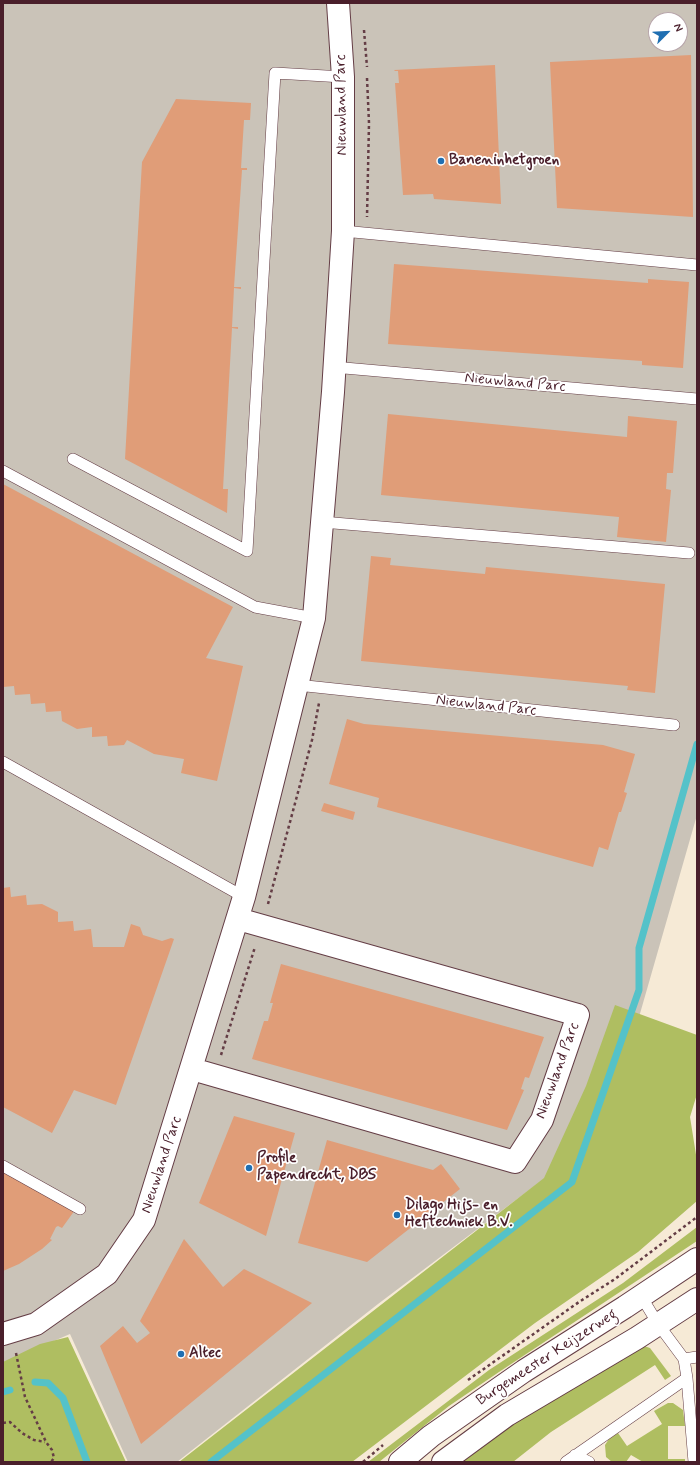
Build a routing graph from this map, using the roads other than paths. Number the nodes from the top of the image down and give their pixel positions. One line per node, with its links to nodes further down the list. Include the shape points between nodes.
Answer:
1 (338, 3): 2 (street, Nieuwland Parc)
2 (343, 77): 3 (street, Nieuwland Parc); 7 (lane, via 275,73 247,551)
3 (343, 231): 4 (lane); 5 (street, Nieuwland Parc)
4 (697, 265)
5 (333, 367): 6 (lane, Nieuwland Parc); 9 (street, Nieuwland Parc)
6 (697, 399)
7 (73, 459)
8 (3, 471): 11 (lane, via 255,607)
9 (322, 522): 10 (lane); 11 (street, Nieuwland Parc)
10 (689, 553)
11 (314, 618): 12 (street, Nieuwland Parc)
12 (297, 685): 13 (lane, Nieuwland Parc); 15 (street, Nieuwland Parc)
13 (674, 724)
14 (3, 762): 15 (lane)
15 (244, 897): 16 (street, Nieuwland Parc)
16 (238, 919): 17 (street, Nieuwland Parc); 17 (street, Nieuwland Parc, via 578,1015 542,1120 515,1162)
17 (192, 1069): 24 (street, Nieuwland Parc, via 144,1220 106,1274)
18 (3, 1166): 19 (lane)
19 (80, 1208)
20 (697, 1258): 21 (street, Burgemeester Keijzerweg)
21 (641, 1296): 23 (lane); 29 (street, Burgemeester Keijzerweg, via 524,1371 431,1436)
22 (697, 1299): 23 (street, Burgemeester Keijzerweg)
23 (658, 1324): 26 (lane); 30 (street, Burgemeester Keijzerweg, via 507,1415)
24 (9, 1343)
25 (697, 1357): 26 (lane)
26 (684, 1359): 27 (lane)
27 (687, 1378): 28 (lane); 33 (lane)
28 (576, 1455): 31 (lane); 32 (lane)
29 (400, 1462)
30 (443, 1462)
31 (566, 1462)
32 (588, 1462)
33 (694, 1462)

